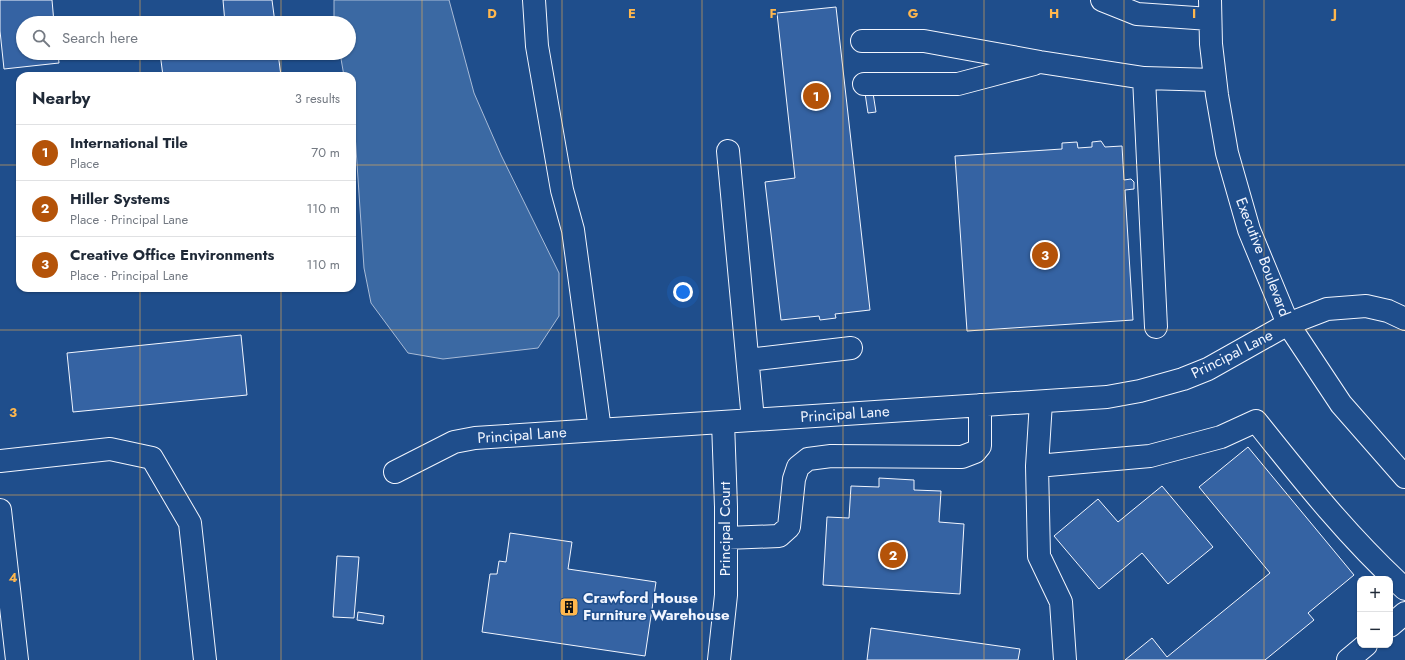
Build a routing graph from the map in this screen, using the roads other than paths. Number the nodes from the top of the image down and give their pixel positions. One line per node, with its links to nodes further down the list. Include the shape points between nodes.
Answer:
1 (534, 0): 19 (street, via 536,46 562,190 573,230)
2 (1102, 0): 3 (street, via 1137,14)
3 (1210, 10): 7 (street, Executive Boulevard)
4 (862, 41): 5 (street, via 924,41)
5 (1040, 62): 6 (street); 8 (street, via 958,84)
6 (1144, 78): 7 (street); 12 (street)
7 (1215, 80): 11 (street, Executive Boulevard, via 1227,153 1249,230)
8 (864, 84)
9 (728, 151): 14 (street)
10 (1405, 319): 11 (street, Principal Lane, via 1388,311 1366,306 1327,309)
11 (1288, 324): 15 (street, Principal Lane, via 1208,369 1183,379 1107,397); 23 (street, Executive Boulevard, via 1341,404)
12 (1156, 327)
13 (851, 348): 14 (street)
14 (748, 360): 17 (street)
15 (1041, 402): 16 (street, Principal Lane); 21 (street)
16 (980, 405): 17 (street, Principal Lane); 25 (street, via 980,446 975,452 962,457 831,456 808,459 798,467 794,479 790,527 779,536)
17 (754, 420): 18 (street, Principal Lane)
18 (723, 422): 19 (street, Principal Lane); 25 (street, Principal Court)
19 (600, 430): 22 (street, Principal Lane, via 475,438 454,442)
20 (0, 461): 31 (street, via 110,450 152,458 190,523)
21 (1037, 466): 26 (street, via 1150,456 1221,437 1256,421 1331,514); 33 (street, via 1039,556 1061,602)
22 (395, 472)
23 (1405, 477)
24 (0, 510): 30 (street)
25 (726, 538): 32 (street, Principal Court, via 726,595)
26 (1405, 589)
27 (1405, 613): 28 (street)
28 (1393, 623)
29 (1362, 648): 34 (street)
30 (17, 660)
31 (205, 660)
32 (719, 660)
33 (1065, 660)
34 (1348, 660)

